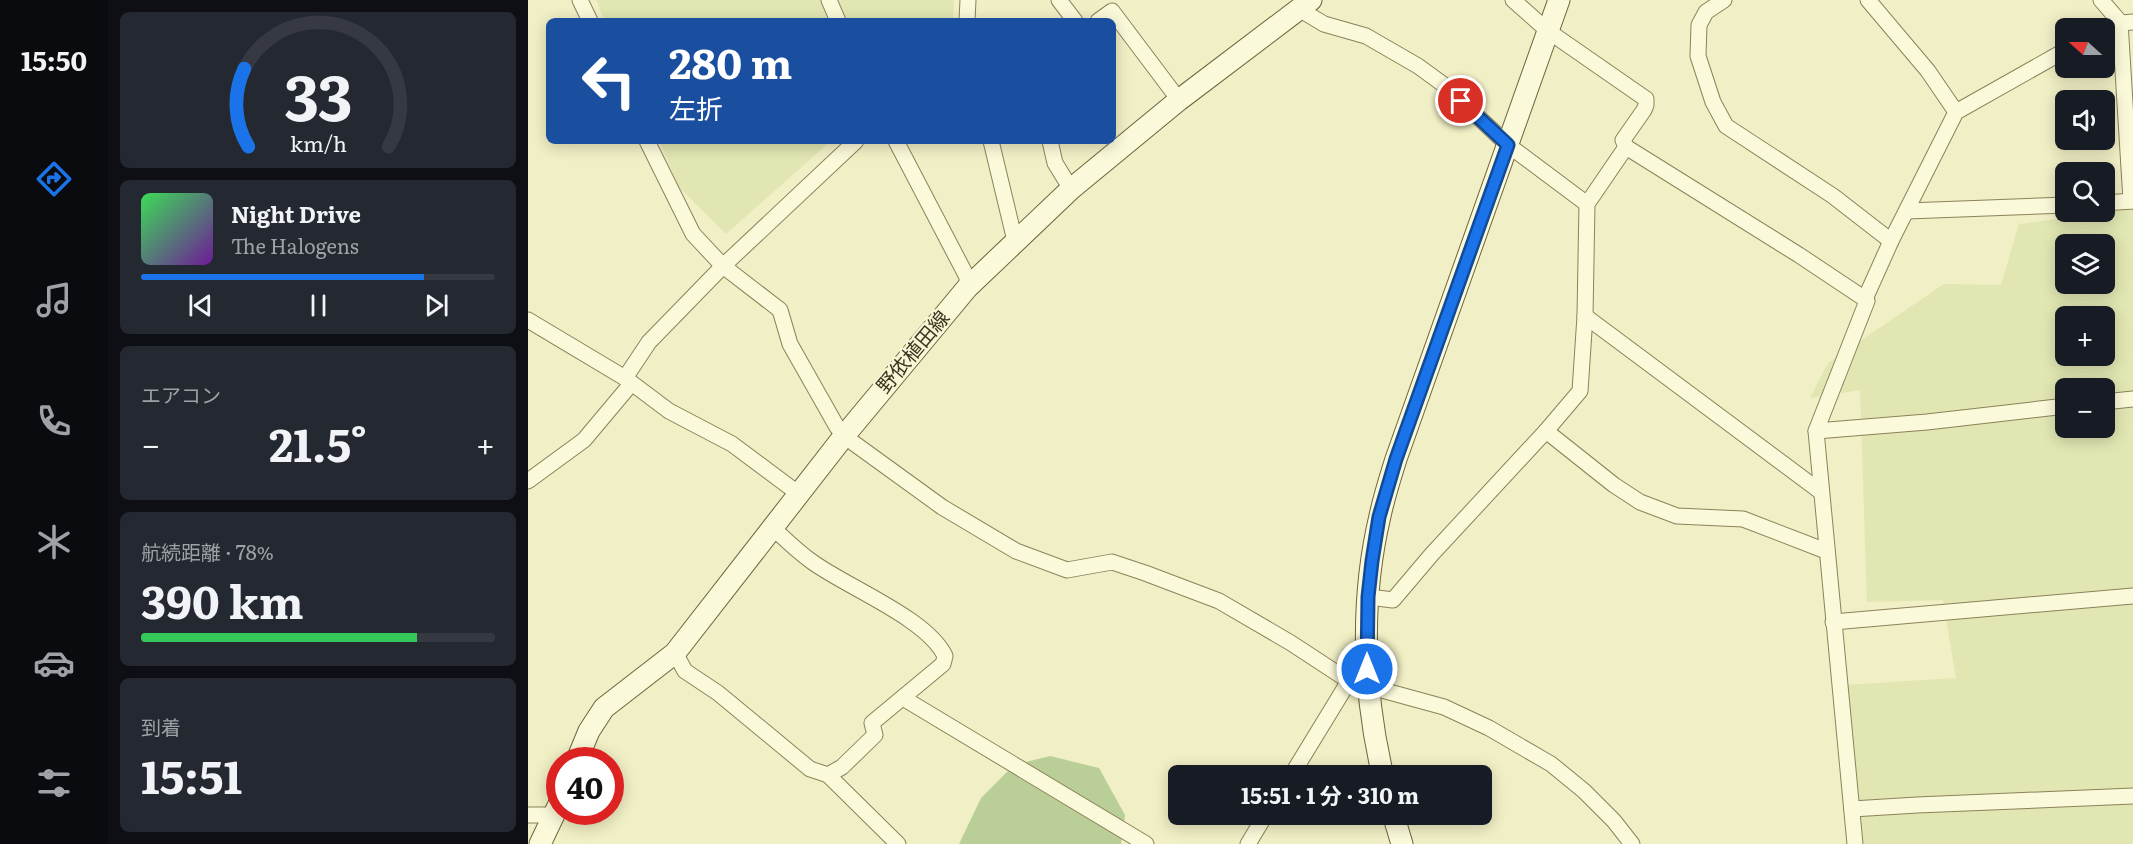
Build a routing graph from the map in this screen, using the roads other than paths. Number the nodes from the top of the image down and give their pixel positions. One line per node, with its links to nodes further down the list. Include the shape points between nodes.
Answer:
1 (580, 0): 11 (street)
2 (828, 0): 12 (street)
3 (968, 0): 13 (street)
4 (1059, 0): 14 (street)
5 (1513, 0): 17 (street)
6 (1559, 0): 17 (main road)
7 (1724, 0): 35 (street, via 1706,12 1699,25 1698,56 1713,102 1726,126 1833,196)
8 (1868, 0): 20 (street, via 1928,71)
9 (2101, 0): 16 (street)
10 (1305, 5): 19 (main road, 野依植田線); 26 (street, via 1324,24 1366,36 1418,66)
11 (589, 18)
12 (837, 18)
13 (967, 18)
14 (1073, 18)
15 (1102, 18): 19 (street, via 1112,11)
16 (2127, 22): 29 (street)
17 (1548, 31): 26 (main road); 27 (street, via 1646,99 1644,110 1623,140)
18 (2055, 56): 20 (street)
19 (1179, 100): 28 (main road, 野依植田線)
20 (1956, 112): 33 (street)
21 (648, 144): 36 (street, via 693,234)
22 (853, 144): 36 (street)
23 (898, 144): 37 (street, via 967,278)
24 (992, 144): 34 (street)
25 (1051, 144): 28 (street, via 1055,163)
26 (1508, 145): 31 (street); 54 (main road, via 1396,459 1379,517)
27 (1626, 147): 31 (street); 38 (street)
28 (1071, 189): 34 (main road, 野依植田線)
29 (2132, 201): 30 (street)
30 (2115, 202)
31 (1587, 204): 39 (street)
32 (2055, 205): 33 (street)
33 (1907, 211): 35 (street)
34 (1015, 241): 37 (main road, 野依植田線)
35 (1891, 241): 38 (street)
36 (723, 266): 41 (street, via 649,342); 47 (street, via 780,310 790,344)
37 (967, 288): 47 (main road, 野依植田線)
38 (1865, 298): 46 (street)
39 (1585, 316): 45 (street, via 1580,391); 49 (street)
40 (528, 320): 41 (street)
41 (628, 381): 48 (street, via 584,440); 50 (street, via 669,411 741,450)
42 (2133, 399): 43 (street)
43 (2115, 401)
44 (2055, 407): 46 (street)
45 (1546, 431): 52 (street, via 1640,502 1677,516 1743,519); 54 (street, via 1393,600)
46 (1816, 431): 49 (street)
47 (844, 436): 50 (main road, 野依植田線); 57 (street, via 942,507 1016,551 1067,570 1112,562 1219,601)
48 (528, 482)
49 (1821, 492): 52 (street)
50 (799, 494): 51 (main road, 野依植田線)
51 (772, 528): 56 (main road, 野依植田線); 58 (street, via 811,561 917,625 940,646 945,656 943,664)
52 (1826, 551): 55 (street)
53 (2133, 596): 55 (street)
54 (1368, 597): 57 (main road, via 1366,651)
55 (1833, 622): 64 (street)
56 (675, 653): 59 (main road, 野依植田線, via 604,708); 62 (street, via 685,671 718,693 810,769)
57 (1359, 684): 60 (street); 61 (main road); 75 (street, via 1444,707 1551,764 1584,791)
58 (903, 698): 62 (street, via 872,723 875,735); 72 (street)
59 (582, 747)
60 (1299, 765)
61 (1380, 765)
62 (828, 775): 71 (street)
63 (2133, 796): 64 (street)
64 (1852, 809): 76 (street)
65 (546, 811): 66 (street)
66 (528, 815)
67 (549, 825): 70 (main road)
68 (1259, 825): 73 (street)
69 (1396, 825): 74 (main road)
70 (540, 844)
71 (898, 844)
72 (1146, 844)
73 (1248, 844)
74 (1402, 844)
75 (1632, 844)
76 (1855, 844)

